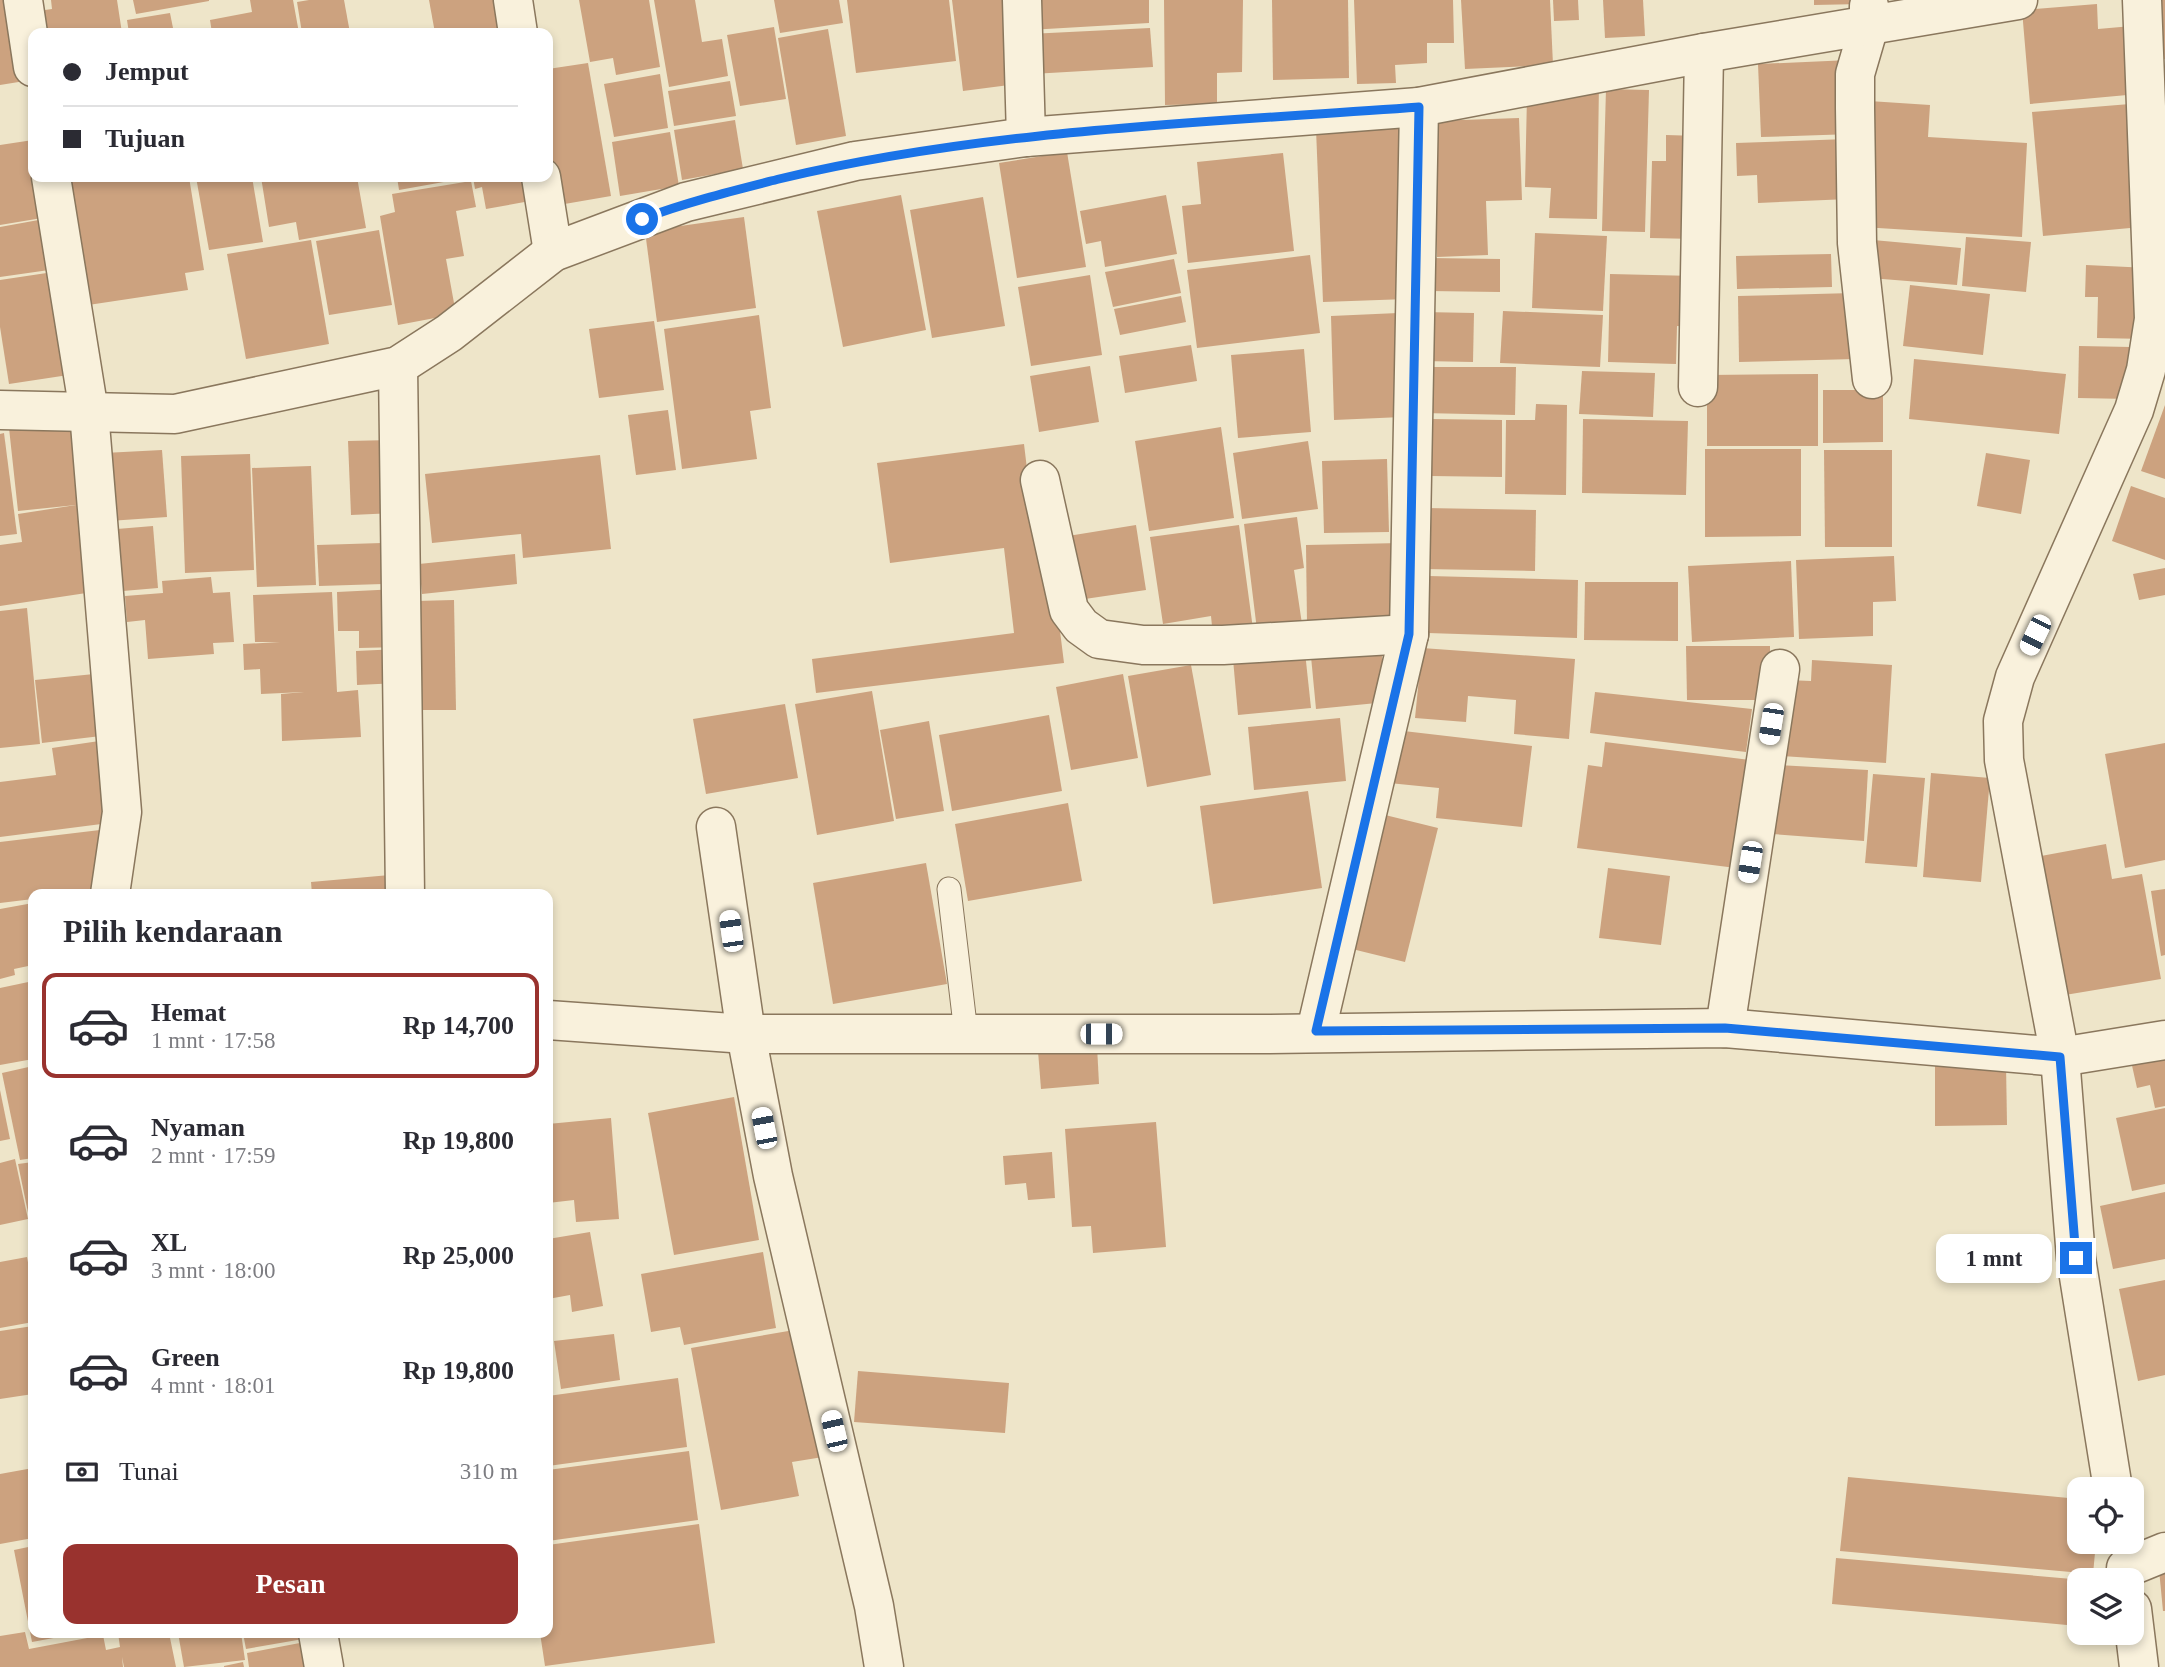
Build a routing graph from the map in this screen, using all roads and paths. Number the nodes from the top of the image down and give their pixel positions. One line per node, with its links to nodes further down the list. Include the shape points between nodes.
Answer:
1 (23, 0): 8 (street)
2 (513, 0): 7 (street)
3 (1022, 0): 11 (street)
4 (2018, 0): 6 (street)
5 (2141, 0): 33 (street, via 2154,319 2146,370 2134,410 2015,677 2003,721 2004,760)
6 (1869, 13): 9 (street); 16 (street, via 1855,74 1854,108 1857,243)
7 (517, 28)
8 (28, 33)
9 (1704, 53): 10 (street); 17 (street)
10 (1419, 107): 11 (street); 21 (street)
11 (1026, 137): 14 (street, via 855,161 712,195)
12 (52, 182): 19 (street)
13 (542, 182): 14 (street)
14 (552, 252): 15 (street, via 449,333)
15 (398, 366): 19 (street, via 175,414); 25 (street)
16 (1872, 379)
17 (1698, 387)
18 (0, 410): 19 (street)
19 (89, 412): 24 (street, via 122,812)
20 (1040, 480): 21 (street, via 1069,610 1099,639 1143,645 1223,645)
21 (1409, 634): 29 (street)
22 (1780, 669): 28 (street)
23 (716, 827): 30 (street)
24 (111, 889)
25 (405, 889)
26 (949, 889): 31 (lane)
27 (553, 1020): 30 (street)
28 (1725, 1028): 29 (street); 33 (street)
29 (1316, 1031): 31 (street)
30 (746, 1034): 31 (street); 40 (street, via 773,1176 874,1606)
31 (965, 1034)
32 (2165, 1040): 33 (street)
33 (2060, 1057): 34 (street, via 2076,1258)
34 (2111, 1477)
35 (2165, 1552): 36 (street)
36 (2125, 1563)
37 (319, 1638): 39 (street)
38 (2136, 1645): 41 (street)
39 (324, 1667)
40 (884, 1667)
41 (2139, 1667)

